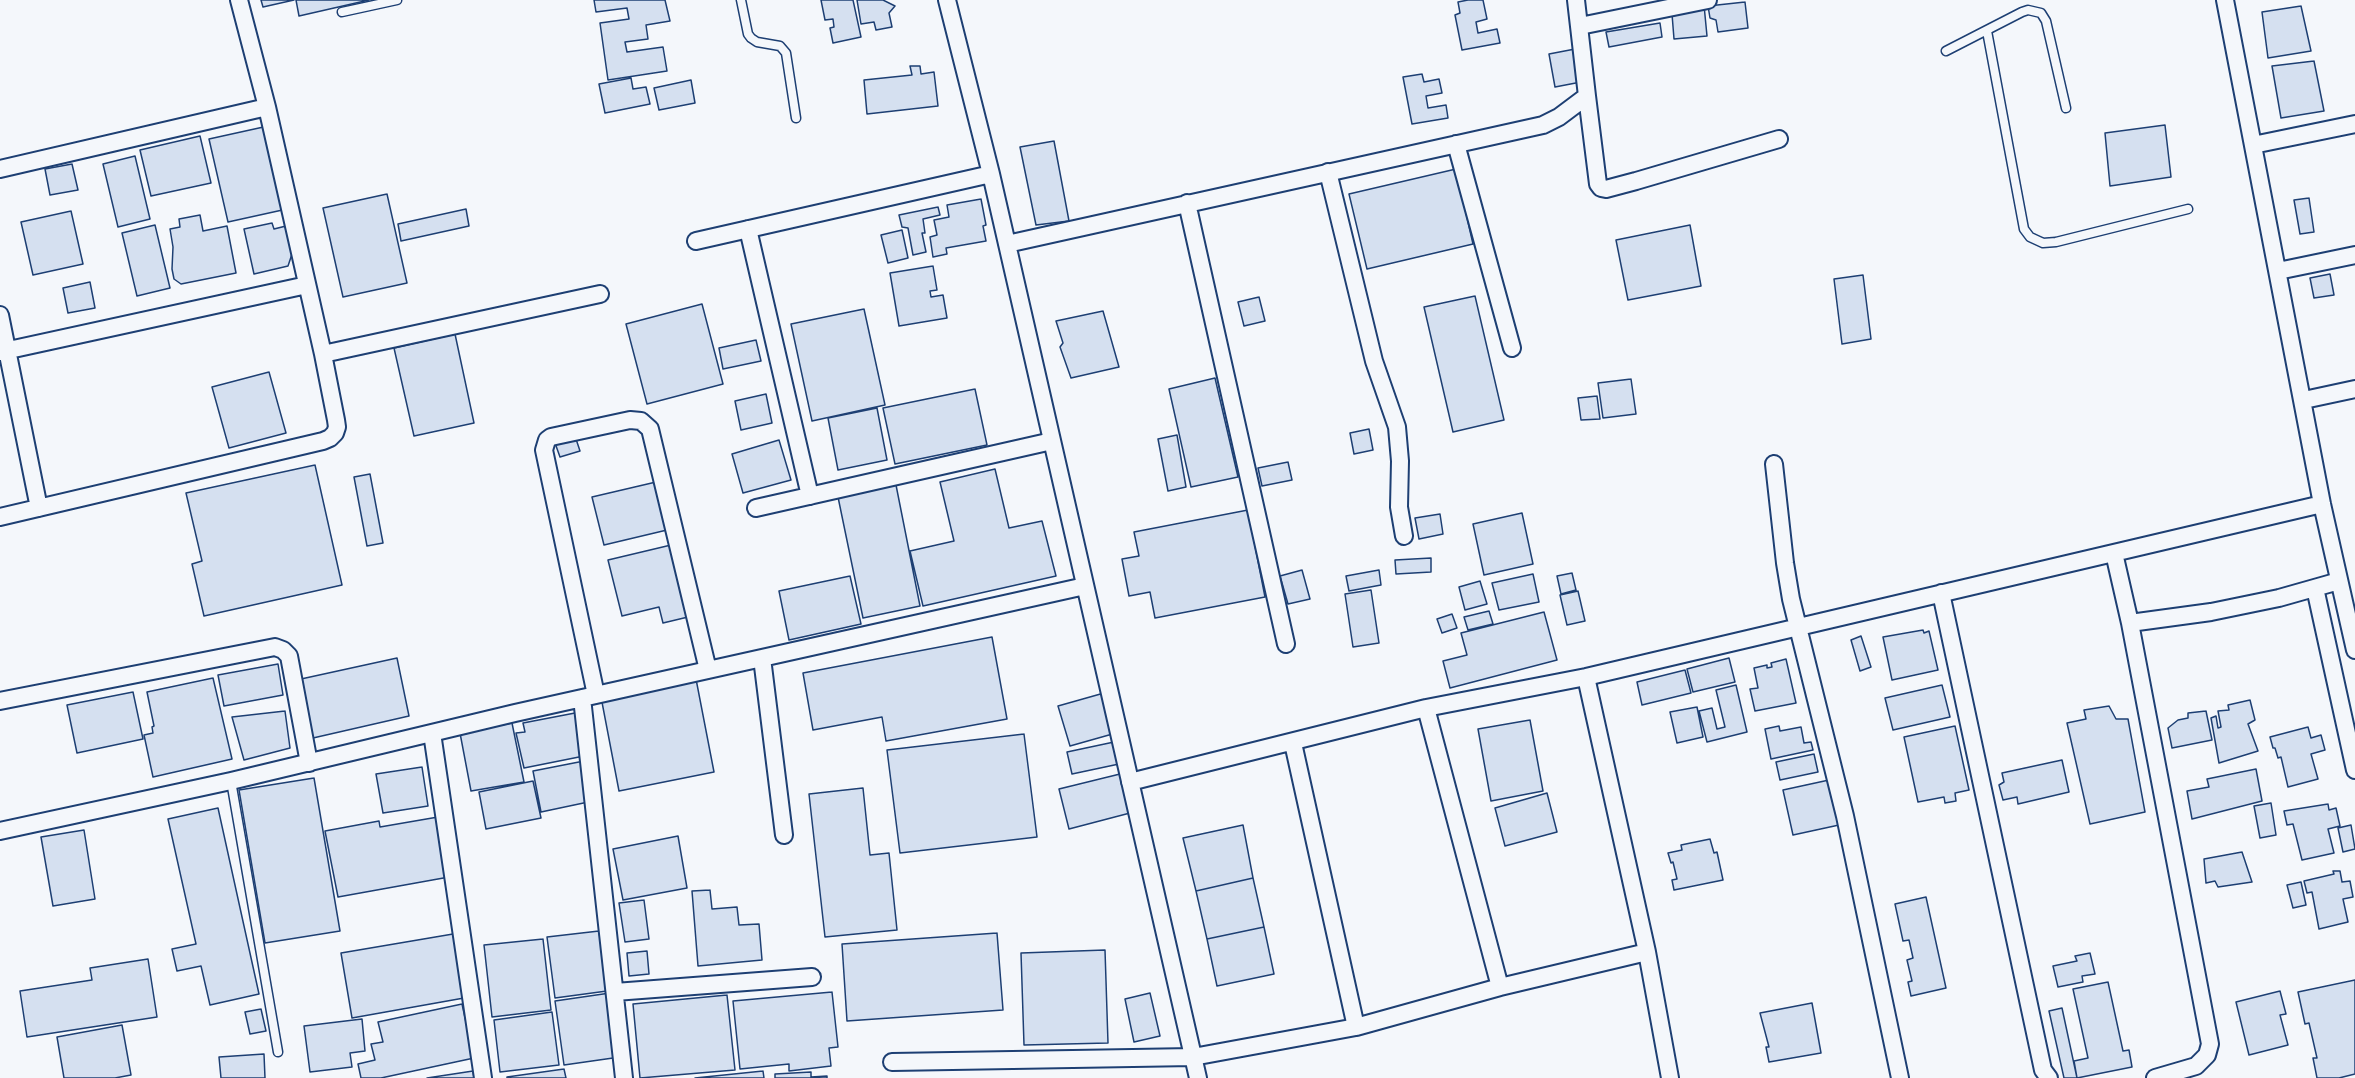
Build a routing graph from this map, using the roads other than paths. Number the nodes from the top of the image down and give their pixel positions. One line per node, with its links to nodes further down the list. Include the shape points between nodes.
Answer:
1 (239, 0): 15 (street)
2 (397, 0): 9 (lane)
3 (741, 0): 17 (lane, via 751,38 780,46 786,53)
4 (947, 0): 24 (street)
5 (1576, 0): 11 (street)
6 (1708, 0): 11 (street)
7 (2035, 0): 10 (lane)
8 (2225, 0): 21 (street)
9 (342, 12)
10 (2038, 12): 12 (lane, via 2028,10); 16 (lane, via 2046,21)
11 (1580, 26): 14 (street)
12 (1987, 31): 13 (lane); 26 (lane, via 2024,229 2030,237 2043,243 2056,242)
13 (1946, 51)
14 (1587, 96): 19 (street, via 1601,188); 20 (street, via 1543,125)
15 (267, 106): 22 (street); 32 (street)
16 (2066, 108)
17 (796, 118)
18 (2355, 124): 21 (street)
19 (1779, 139)
20 (1456, 144): 23 (street); 35 (street)
21 (2253, 145): 31 (street)
22 (0, 169)
23 (1328, 172): 25 (street); 47 (street, via 1374,361 1397,427)
24 (991, 174): 27 (street); 29 (street)
25 (1187, 203): 29 (street); 55 (street)
26 (2188, 209)
27 (748, 229): 28 (street); 42 (street)
28 (696, 241)
29 (1007, 244): 40 (street)
30 (2355, 255): 31 (street)
31 (2278, 271): 39 (street)
32 (307, 285): 36 (street); 37 (street)
33 (600, 294): 37 (street)
34 (0, 315): 36 (street)
35 (1512, 348)
36 (4, 351): 44 (street)
37 (323, 354): 44 (street, via 337,427 330,438)
38 (2355, 389): 39 (street)
39 (2304, 400): 43 (street)
40 (1052, 441): 42 (street); 49 (street)
41 (1774, 464): 54 (street, via 1785,563)
42 (810, 496): 45 (street)
43 (2322, 504): 48 (street); 50 (street)
44 (39, 508): 46 (street)
45 (756, 508)
46 (0, 517)
47 (1404, 536)
48 (2114, 553): 52 (street); 53 (street)
49 (1085, 586): 57 (street); 68 (street)
50 (2345, 586): 51 (street); 56 (street)
51 (2315, 588): 53 (street, via 2211,612); 66 (street)
52 (1941, 593): 54 (street); 84 (street, via 2043,1070)
53 (2130, 623): 85 (street, via 2211,1044 2196,1066)
54 (1797, 626): 59 (street); 83 (street, via 1845,816)
55 (1286, 644)
56 (2355, 650)
57 (762, 658): 58 (street); 70 (street)
58 (708, 670): 60 (street); 60 (street, via 650,429 641,421 630,420 551,437 544,450)
59 (1586, 677): 62 (street); 71 (street)
60 (589, 696): 63 (street); 74 (street)
61 (0, 701): 65 (street, via 275,647 289,656)
62 (1426, 708): 64 (street); 73 (street)
63 (432, 733): 65 (street); 79 (street)
64 (1293, 743): 68 (street); 75 (street)
65 (309, 762): 67 (street)
66 (2355, 770)
67 (231, 781): 69 (street); 76 (lane)
68 (1130, 782): 77 (street)
69 (0, 831)
70 (784, 835)
71 (1647, 952): 73 (street); 82 (street)
72 (812, 976): 74 (street)
73 (1500, 987): 75 (street)
74 (615, 992): 80 (street)
75 (1356, 1027): 77 (street)
76 (278, 1052)
77 (1193, 1057): 78 (street); 81 (street)
78 (892, 1062)
79 (483, 1078)
80 (624, 1078)
81 (1198, 1078)
82 (1670, 1078)
83 (1900, 1078)
84 (2049, 1078)
85 (2155, 1078)

